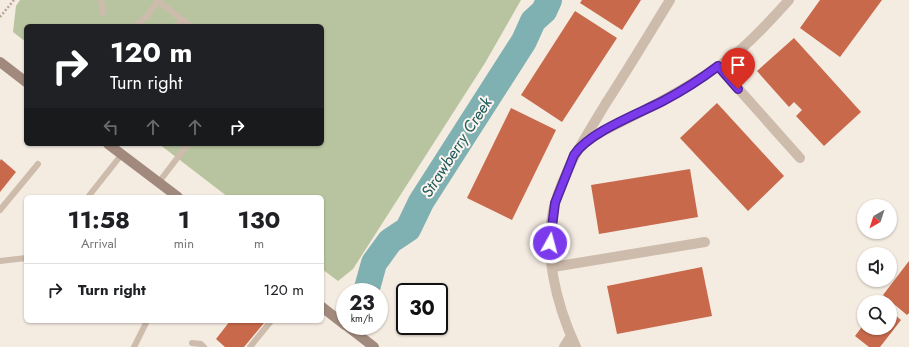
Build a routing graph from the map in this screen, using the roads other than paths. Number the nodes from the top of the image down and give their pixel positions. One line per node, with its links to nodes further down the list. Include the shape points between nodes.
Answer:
1 (101, 0): 5 (lane)
2 (157, 0): 6 (lane); 7 (lane)
3 (670, 0): 15 (street)
4 (789, 0): 11 (street, via 734,55)
5 (103, 13)
6 (182, 20): 8 (lane); 9 (lane)
7 (138, 24)
8 (179, 24)
9 (187, 24)
10 (0, 62): 12 (main road)
11 (718, 66): 15 (street, via 665,100 593,136); 17 (street)
12 (24, 80)
13 (111, 146): 16 (main road)
14 (185, 146): 19 (lane)
15 (578, 149): 26 (street, via 555,203 550,243)
16 (122, 154): 19 (main road); 20 (lane)
17 (800, 158)
18 (38, 164): 22 (lane)
19 (158, 182): 21 (main road)
20 (90, 195)
21 (175, 195)
22 (0, 210)
23 (705, 242): 26 (street)
24 (24, 258): 25 (lane)
25 (0, 260)
26 (553, 267): 32 (street, via 554,281)
27 (324, 308): 28 (main road)
28 (336, 318)
29 (146, 323): 34 (lane)
30 (269, 323): 36 (lane)
31 (359, 335): 37 (main road)
32 (571, 336): 38 (street); 39 (street)
33 (192, 343): 35 (lane)
34 (134, 347)
35 (204, 347)
36 (250, 347)
37 (374, 347)
38 (564, 347)
39 (576, 347)

